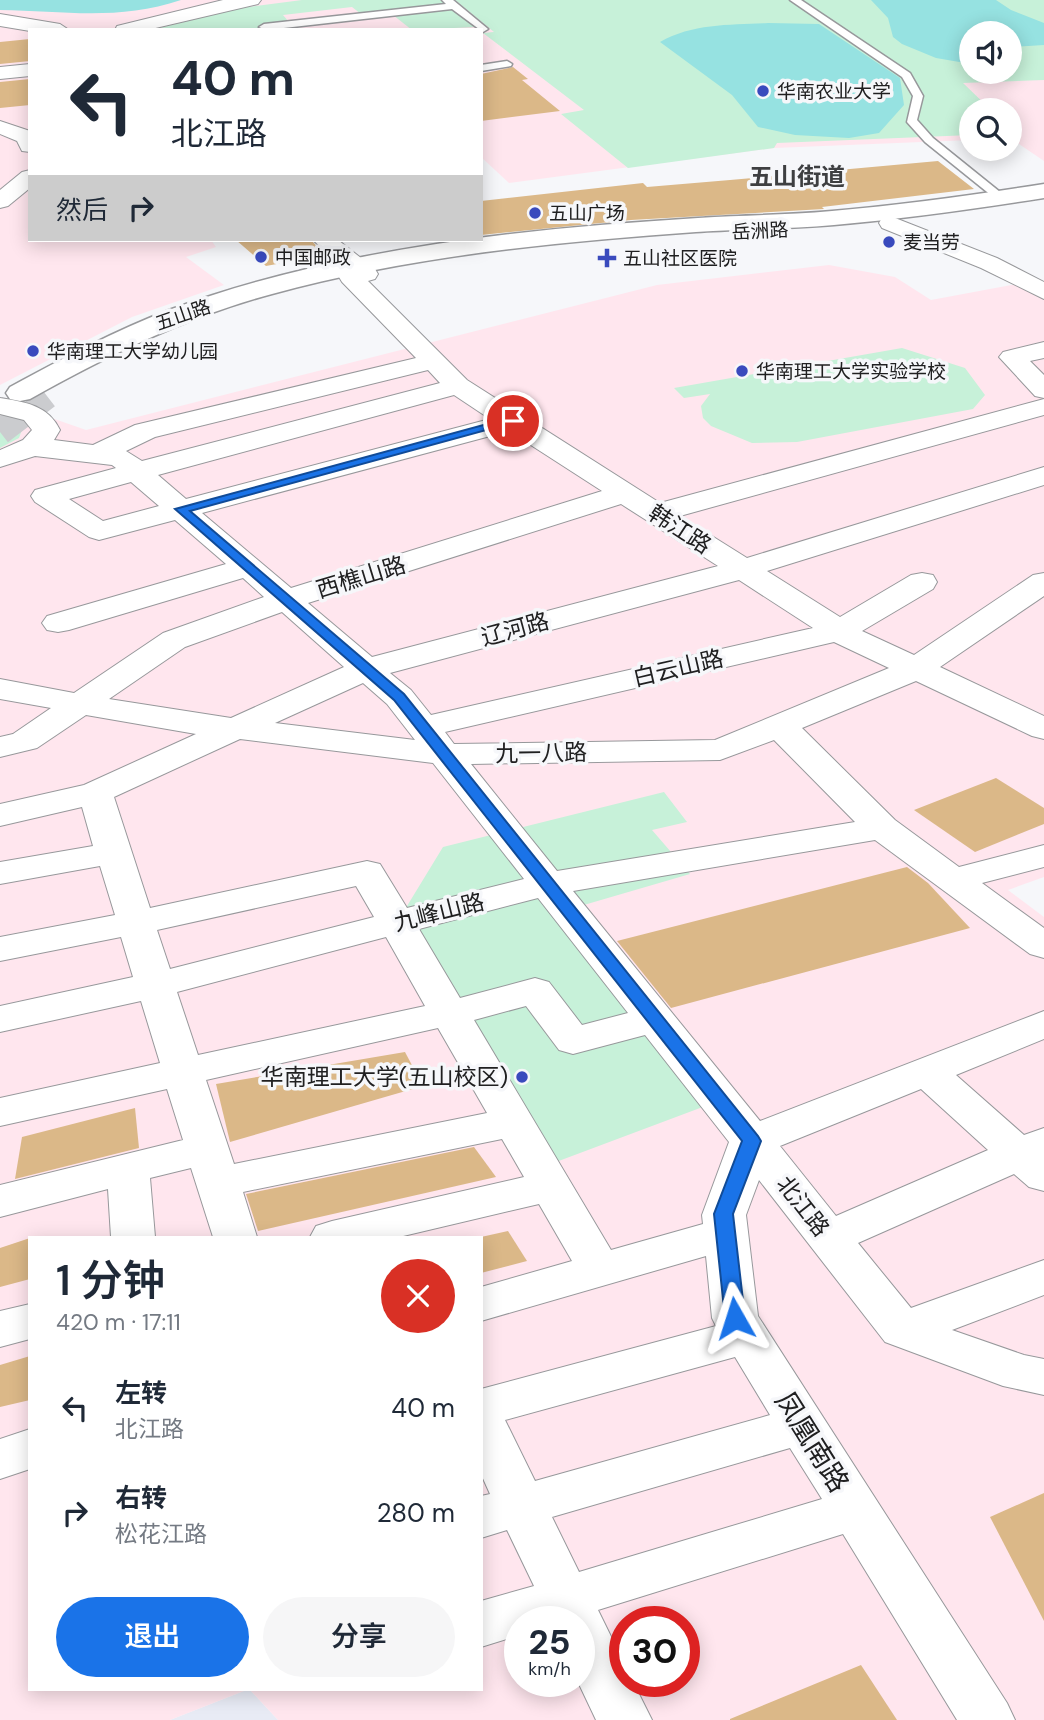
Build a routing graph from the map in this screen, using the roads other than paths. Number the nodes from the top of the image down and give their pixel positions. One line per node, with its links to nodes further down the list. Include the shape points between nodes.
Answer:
1 (252, 0): 7 (street)
2 (795, 0): 19 (lane, via 906,75 918,96 911,120)
3 (451, 3): 8 (lane); 9 (lane)
4 (0, 20): 6 (street)
5 (0, 27): 10 (street)
6 (48, 28)
7 (132, 28)
8 (265, 28)
9 (481, 28)
10 (28, 32)
11 (508, 65): 12 (lane)
12 (483, 68)
13 (28, 70): 14 (street)
14 (0, 73)
15 (0, 127): 16 (street)
16 (28, 142)
17 (28, 179): 20 (street)
18 (1044, 194): 19 (main road, 岳洲路); 21 (main road, 岳洲路)
19 (1001, 198): 24 (main road, 岳洲路, via 843,217 610,232 497,245)
20 (0, 201)
21 (890, 223): 23 (street); 24 (main road, 岳洲路, via 644,238)
22 (326, 242): 24 (street, 韩江路)
23 (989, 263): 25 (street); 26 (street)
24 (358, 272): 28 (street, 韩江路); 31 (main road, 五山路, via 181,328); 32 (main road, 五山路, via 264,289 164,321 85,356)
25 (1044, 285)
26 (1044, 292)
27 (1044, 350): 29 (street, via 1012,357)
28 (434, 361): 30 (street, 韩江路); 35 (street, via 145,431)
29 (1040, 381)
30 (458, 386): 34 (street, 韩江路); 37 (street)
31 (47, 396)
32 (10, 399): 36 (street, via 43,421 46,430 42,439)
33 (1044, 407): 41 (street)
34 (513, 421): 39 (street, 韩江路); 40 (street)
35 (97, 454): 36 (street, 北江路); 37 (street, 北江路, via 121,458)
36 (12, 457)
37 (136, 471): 40 (street, 北江路); 40 (street, via 45,496 99,531)
38 (1044, 476): 43 (street, 辽河路)
39 (625, 493): 41 (street, 韩江路); 46 (street, 西樵山路)
40 (181, 509): 42 (street, 北江路)
41 (657, 513): 43 (street, 韩江路)
42 (248, 567): 46 (street, 北江路); 47 (street)
43 (743, 569): 48 (street, 韩江路); 49 (street, 辽河路)
44 (922, 582): 48 (street, 白云山路)
45 (1044, 582): 50 (street, 九一八路)
46 (286, 600): 49 (street, 北江路); 52 (street, 西樵山路, via 174,640)
47 (58, 623)
48 (839, 631): 50 (street, 韩江路); 56 (street, 白云山路)
49 (366, 669): 54 (street, 辽河路); 56 (street, 北江路, via 399,697)
50 (916, 669): 53 (street, 九一八路); 55 (street, 韩江路)
51 (0, 689): 52 (street, 九一八路)
52 (81, 704): 54 (street, 九一八路); 57 (street, 西樵山路, via 25,741)
53 (779, 725): 56 (street, 九一八路, via 720,750); 60 (street)
54 (239, 729): 56 (street, 九一八路); 58 (street, 辽河路)
55 (1044, 729)
56 (434, 741): 65 (street, 北江路)
57 (0, 747)
58 (95, 793): 59 (street, 辽河路); 61 (street)
59 (0, 815)
60 (882, 828): 64 (street); 65 (street, 九峰山路)
61 (114, 853): 63 (street); 66 (street)
62 (1044, 856): 64 (street)
63 (0, 873)
64 (955, 879): 68 (street)
65 (548, 884): 67 (street, 九峰山路); 73 (street, 北江路)
66 (136, 923): 67 (street, via 367,872); 69 (street); 70 (street)
67 (397, 923): 70 (street, 九峰山路); 71 (street)
68 (1044, 946)
69 (0, 949)
70 (155, 985): 72 (street, 九峰山路); 75 (street)
71 (450, 1013): 73 (street, via 535,990 573,1041); 75 (street); 78 (street)
72 (0, 1019)
73 (655, 1020): 79 (street, 北江路)
74 (1044, 1024): 76 (street)
75 (183, 1070): 77 (street); 81 (street)
76 (926, 1071): 79 (street); 80 (street)
77 (0, 1112)
78 (514, 1122): 81 (street); 83 (street)
79 (751, 1141): 85 (street, 凤凰南路, via 724,1214); 89 (street, 北江路)
80 (1036, 1157): 89 (street)
81 (213, 1166): 82 (street); 87 (street)
82 (128, 1169): 84 (street); 86 (street)
83 (551, 1186): 88 (street); 90 (street)
84 (0, 1201)
85 (726, 1234): 90 (street); 96 (street, 凤凰南路, via 735,1318)
86 (133, 1236)
87 (235, 1236)
88 (336, 1236)
89 (828, 1238): 95 (street, 北江路)
90 (600, 1270): 92 (street)
91 (1044, 1277): 95 (street)
92 (483, 1303)
93 (28, 1322): 94 (street)
94 (0, 1329)
95 (902, 1330): 97 (street, via 1020,1373)
96 (746, 1336): 98 (street); 99 (street, 凤凰南路)
97 (1044, 1377)
98 (483, 1407)
99 (802, 1425): 103 (street, 凤凰南路); 104 (street)
100 (483, 1431): 104 (street)
101 (28, 1450): 102 (street)
102 (0, 1458)
103 (855, 1510): 106 (street); 111 (street, 凤凰南路)
104 (501, 1511): 105 (street)
105 (567, 1606)
106 (595, 1608)
107 (504, 1622): 108 (street)
108 (483, 1624)
109 (595, 1660): 110 (street)
110 (624, 1720)
111 (987, 1720)

